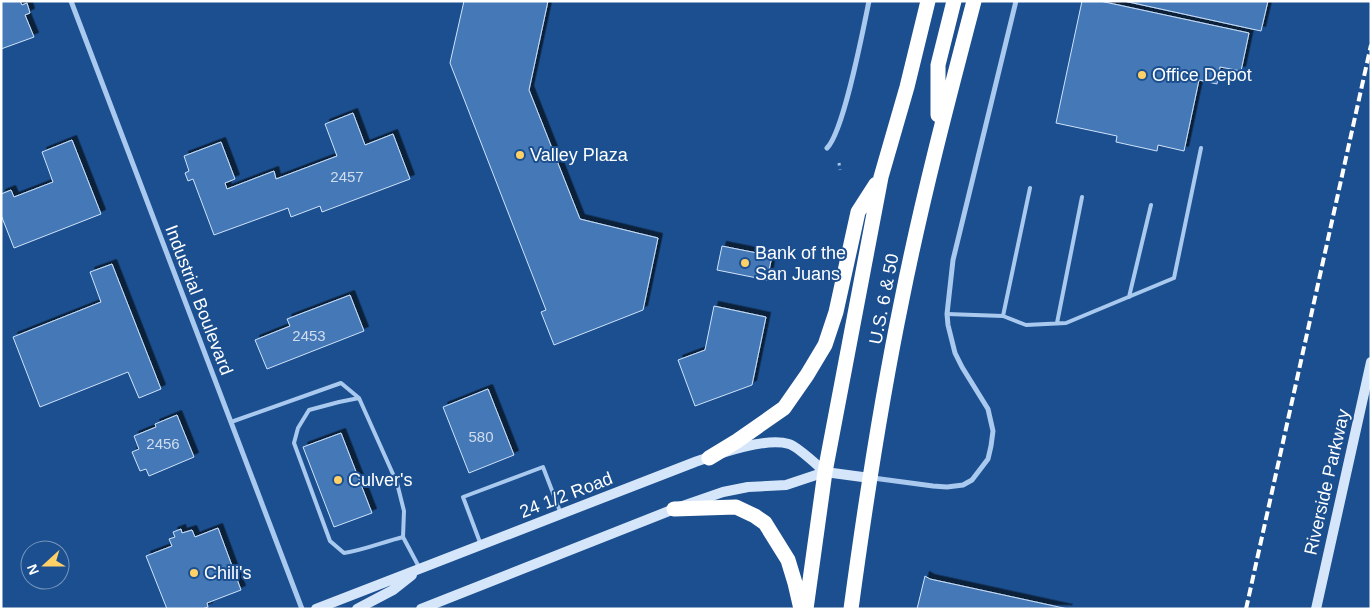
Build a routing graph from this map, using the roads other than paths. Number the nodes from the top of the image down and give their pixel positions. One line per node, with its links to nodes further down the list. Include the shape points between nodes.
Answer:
1 (71, 1): 20 (street, Industrial Boulevard)
2 (869, 1): 8 (street, via 842,117)
3 (928, 1): 10 (highway, U.S. 6 & 50)
4 (954, 1): 7 (highway, via 938,65)
5 (974, 1): 7 (highway, U.S. 6 & 50)
6 (1016, 1): 15 (street, via 953,260)
7 (939, 134): 23 (highway, U.S. 6 & 50, via 902,300)
8 (827, 148)
9 (1201, 148): 14 (lane, via 1174,278)
10 (880, 177): 21 (highway, via 858,212 836,312 825,345 807,375 784,408); 22 (highway, U.S. 6 & 50)
11 (1030, 188): 16 (lane)
12 (1082, 197): 17 (lane)
13 (1151, 205): 14 (lane)
14 (1129, 297): 17 (lane, via 1066,323)
15 (947, 314): 16 (lane); 23 (street, via 956,353 988,409 993,431 988,459 972,480 963,485 933,486)
16 (1003, 316): 17 (lane, via 1026,325)
17 (1057, 323)
18 (1371, 362): 36 (main road, Riverside Parkway)
19 (359, 398): 20 (lane, via 341,383); 26 (lane, via 397,483 404,511); 26 (lane, via 309,410 298,428 294,443 330,541 344,553)
20 (231, 422): 29 (street, Industrial Boulevard)
21 (709, 458): 22 (main road, 24 1/2 Road, via 749,446 779,442 791,444); 25 (main road, 24 1/2 Road)
22 (825, 472): 23 (main road); 24 (main road, via 786,485 723,492); 34 (highway, U.S. 6 & 50)
23 (870, 478): 35 (highway, U.S. 6 & 50)
24 (674, 510): 32 (main road); 33 (highway, via 736,507 765,523 788,560)
25 (561, 514): 27 (main road, 24 1/2 Road); 27 (lane, via 543,466 463,497)
26 (403, 537): 28 (lane)
27 (481, 545): 28 (main road, 24 1/2 Road)
28 (420, 568): 30 (main road, 24 1/2 Road); 31 (main road, via 393,590)
29 (302, 609)
30 (316, 609)
31 (357, 609)
32 (421, 609)
33 (801, 609)
34 (806, 609)
35 (851, 609)
36 (1316, 609)

